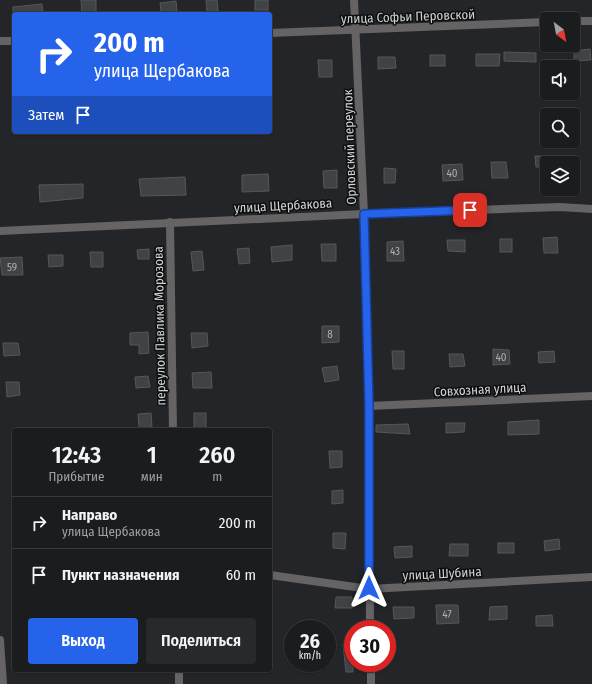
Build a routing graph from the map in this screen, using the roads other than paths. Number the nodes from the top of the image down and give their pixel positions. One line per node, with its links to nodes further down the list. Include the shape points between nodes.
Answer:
1 (354, 0): 5 (street, Орловский переулок)
2 (592, 20): 3 (street)
3 (580, 21)
4 (540, 22): 5 (street, улица Софьи Перовской)
5 (356, 31): 6 (street, улица Софьи Перовской); 10 (street, Орловский переулок)
6 (272, 33)
7 (12, 40): 8 (street)
8 (0, 41)
9 (592, 209): 10 (street, улица Щербакова, via 560,207)
10 (364, 214): 11 (street, улица Щербакова); 14 (street, Орловский переулок)
11 (170, 222): 12 (street, улица Щербакова); 15 (street, переулок Павлика Морозова)
12 (0, 231)
13 (592, 396): 14 (street, Совхозная улица)
14 (369, 406): 18 (street, Орловский переулок)
15 (173, 428)
16 (272, 575): 18 (street, улица Шубина)
17 (592, 577): 18 (street, улица Шубина)
18 (369, 588): 19 (street, Орловский переулок)
19 (370, 620)
20 (0, 640): 23 (street)
21 (179, 672): 24 (street)
22 (371, 672): 25 (street)
23 (3, 684)
24 (179, 684)
25 (372, 684)

